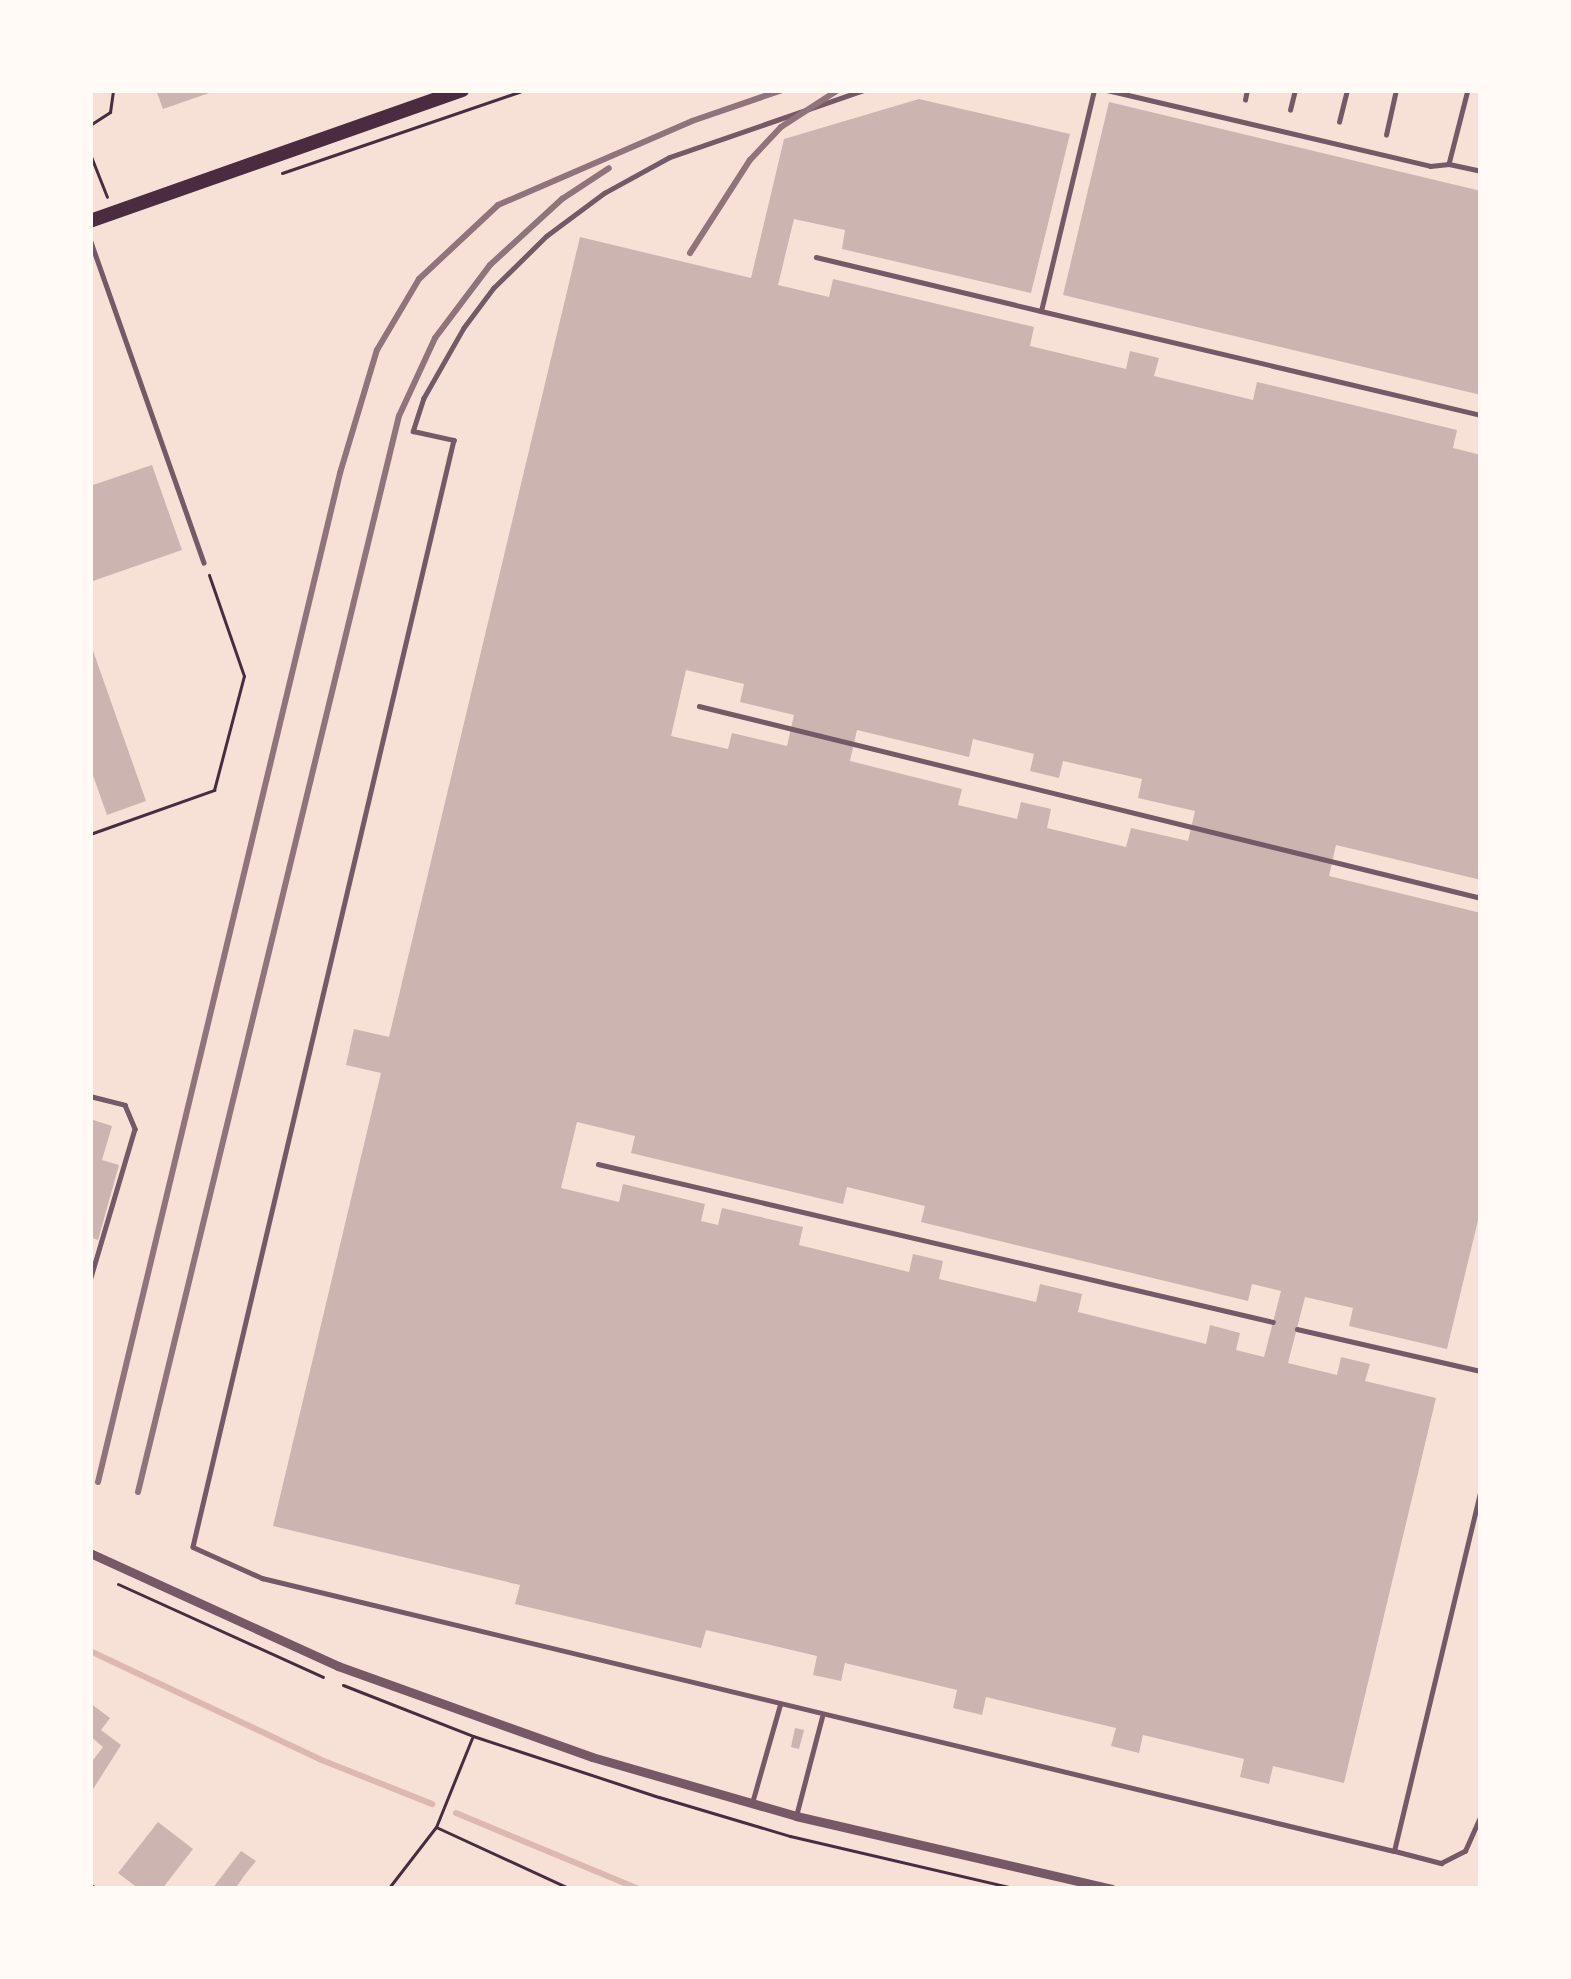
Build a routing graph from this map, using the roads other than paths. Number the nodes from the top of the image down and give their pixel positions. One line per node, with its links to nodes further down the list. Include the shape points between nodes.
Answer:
1 (464, 90): 16 (main road)
2 (865, 90): 32 (lane, via 669,158 574,214 494,288 424,398 413,431 454,440 193,1547 262,1578)
3 (1094, 90): 19 (lane)
4 (1108, 90): 14 (lane)
5 (1247, 90): 10 (lane)
6 (1295, 90): 11 (lane)
7 (1347, 90): 12 (lane)
8 (1396, 90): 13 (lane)
9 (1468, 90): 14 (lane)
10 (1245, 100)
11 (1291, 110)
12 (1339, 122)
13 (1385, 135)
14 (1449, 164): 15 (lane)
15 (1481, 172)
16 (90, 221)
17 (90, 239): 21 (lane)
18 (816, 257): 19 (lane)
19 (1041, 311): 20 (lane)
20 (1481, 415)
21 (204, 562)
22 (699, 706): 23 (lane)
23 (1481, 898)
24 (90, 1096): 26 (lane, via 125,1106 136,1130)
25 (598, 1165): 27 (lane)
26 (90, 1281)
27 (1273, 1322)
28 (1297, 1329): 29 (lane)
29 (1481, 1371)
30 (1481, 1490): 37 (lane)
31 (90, 1552): 34 (street, via 359,1675)
32 (780, 1705): 33 (lane); 34 (lane)
33 (823, 1715): 36 (lane); 37 (lane)
34 (752, 1804): 36 (street)
35 (1481, 1815): 37 (lane, via 1465,1851 1441,1863)
36 (796, 1816): 38 (street)
37 (1394, 1850)
38 (1112, 1889)

